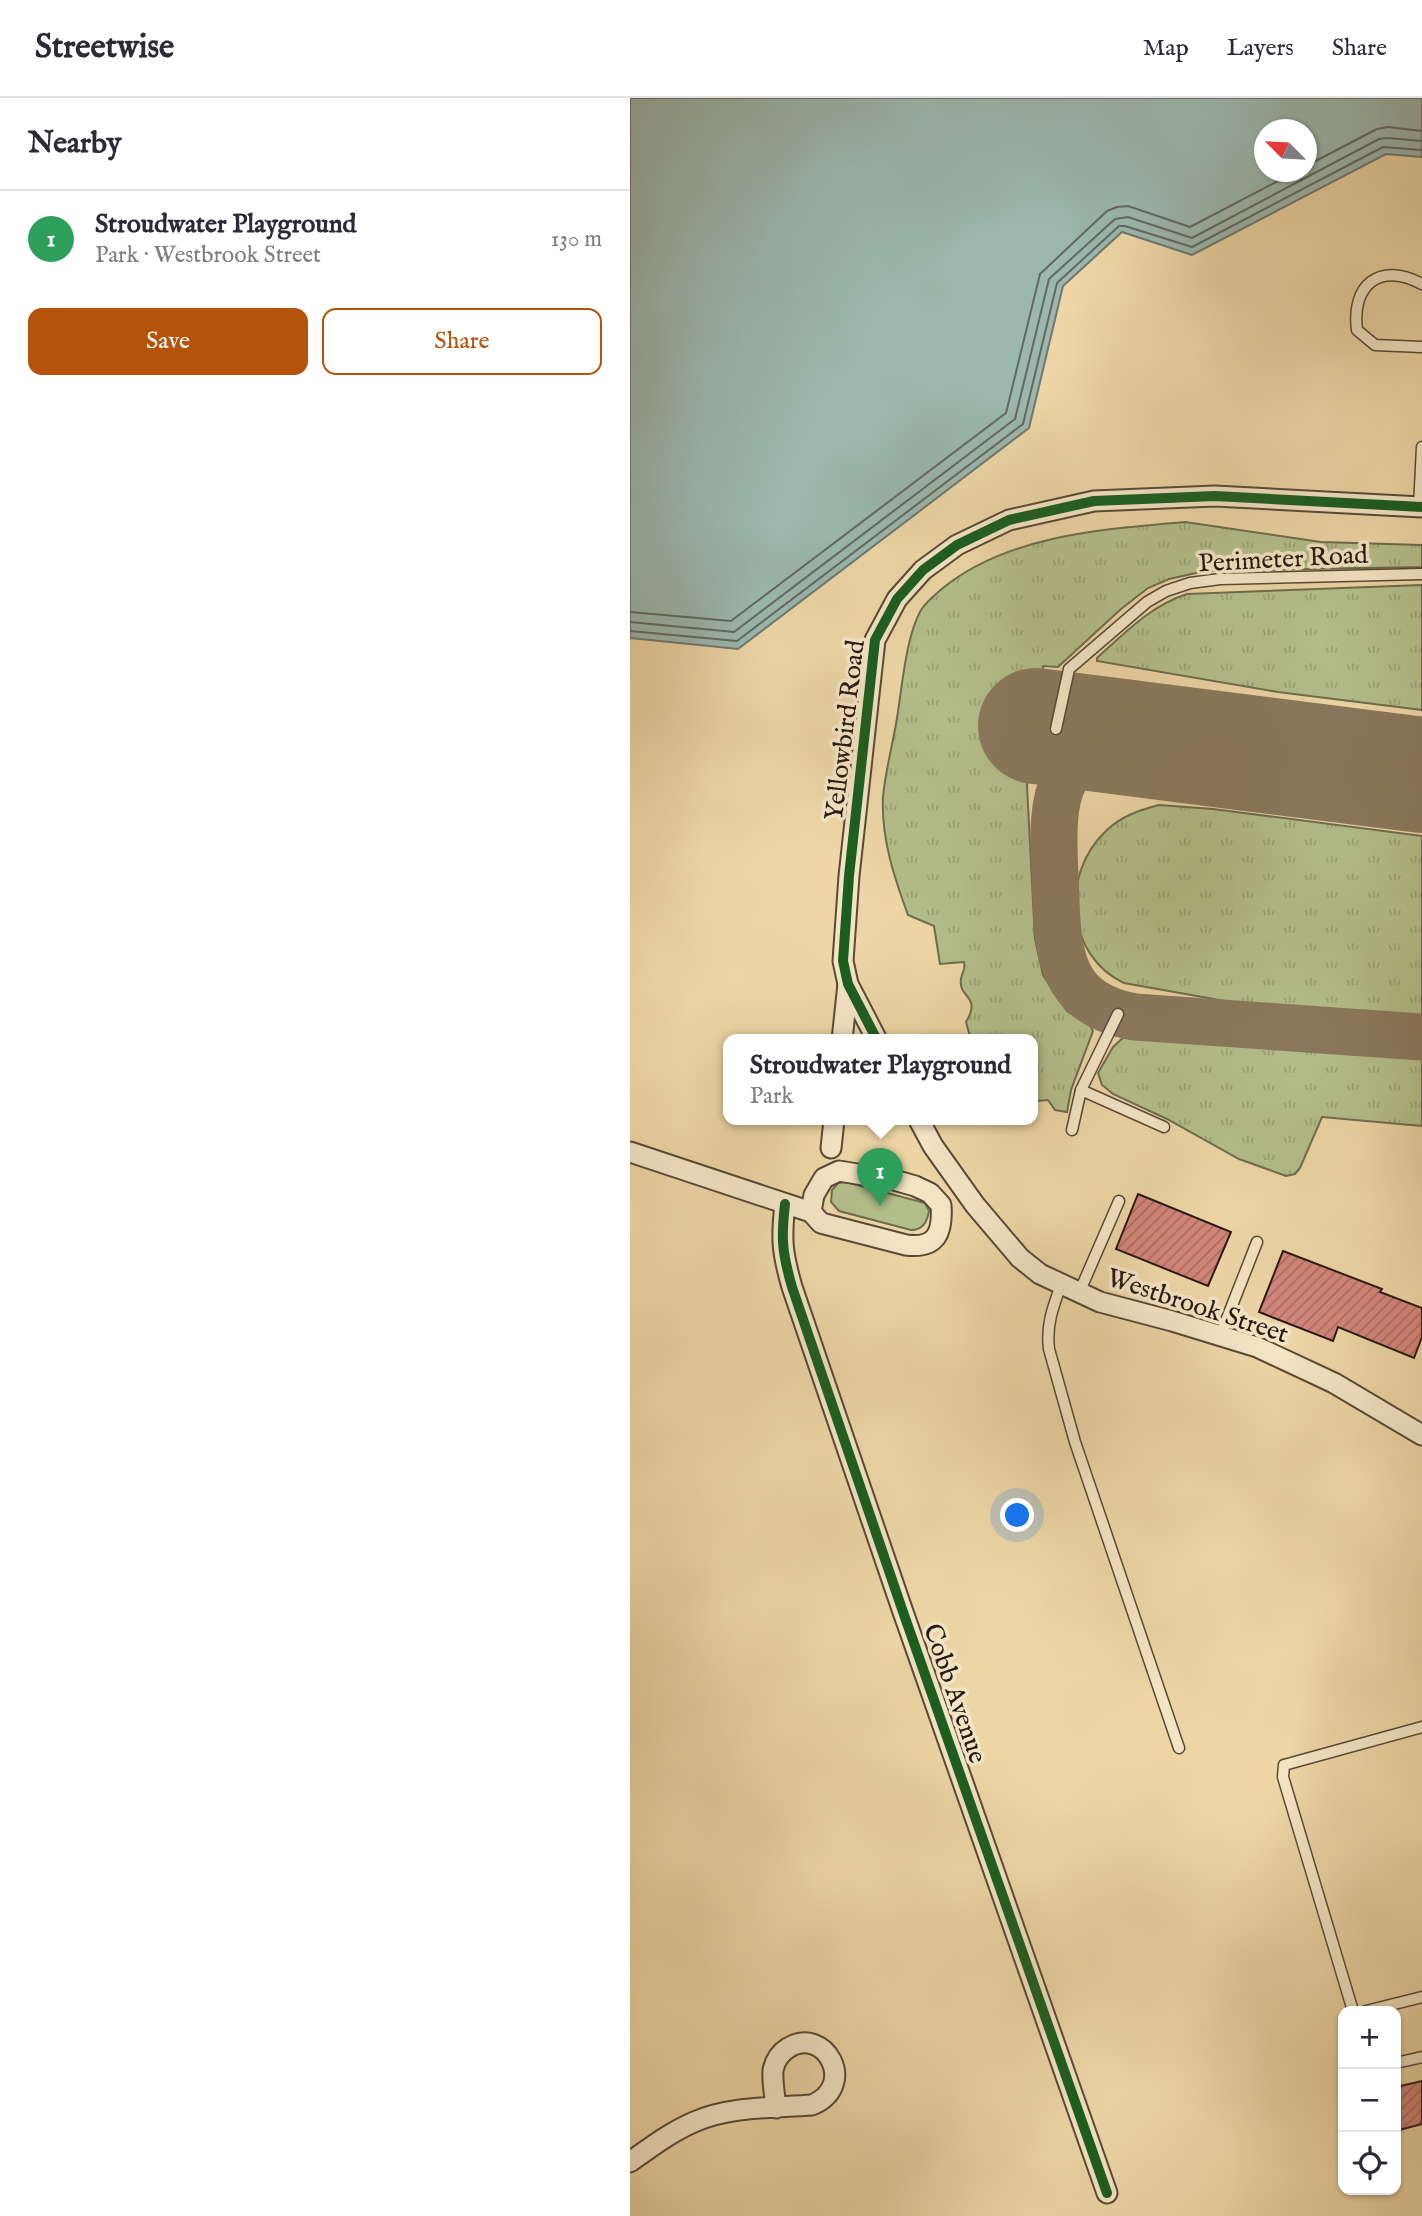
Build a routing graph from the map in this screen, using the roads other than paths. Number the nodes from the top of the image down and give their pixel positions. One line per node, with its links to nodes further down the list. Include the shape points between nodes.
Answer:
1 (1422, 284): 2 (lane, via 1393,275 1371,281 1358,297 1355,313 1357,330 1375,345)
2 (1422, 347)
3 (1422, 447): 4 (lane)
4 (1420, 507): 7 (street, Yellowbird Road, via 1215,496 1094,501 1009,520 957,545 923,570 897,599 875,640 849,876 843,961)
5 (1422, 574): 6 (lane, Perimeter Road, via 1220,579 1166,592 1136,610 1069,669)
6 (1056, 729)
7 (848, 984): 9 (street, Yellowbird Road); 10 (street, Yellowbird Road)
8 (1118, 1014): 11 (lane)
9 (843, 1034)
10 (874, 1034)
11 (1081, 1090): 14 (lane); 15 (lane)
12 (833, 1125): 16 (street)
13 (922, 1125): 18 (street)
14 (1164, 1127)
15 (1072, 1130)
16 (831, 1149)
17 (630, 1152): 20 (street)
18 (971, 1200): 21 (street); 24 (street, Westbrook Street, via 1020,1258)
19 (1119, 1201): 25 (lane)
20 (785, 1204): 22 (street); 37 (street, Cobb Avenue, via 782,1255 792,1287)
21 (941, 1205): 22 (street, via 915,1186 839,1171 824,1178); 22 (street, via 939,1233 918,1247 821,1223)
22 (811, 1212)
23 (1257, 1241): 26 (lane)
24 (1061, 1284): 25 (street, Westbrook Street); 29 (lane, via 1049,1319 1049,1349 1075,1443)
25 (1079, 1293): 26 (street, Westbrook Street)
26 (1220, 1336): 27 (street, Westbrook Street, via 1257,1347 1334,1383)
27 (1422, 1435)
28 (1422, 1727): 31 (lane, via 1284,1765 1283,1777)
29 (1179, 1748)
30 (1422, 1997): 32 (lane)
31 (1352, 2006)
32 (1386, 2006)
33 (1422, 2057): 34 (lane)
34 (1401, 2062)
35 (776, 2108): 36 (street, via 697,2120)
36 (630, 2162)
37 (1107, 2193)

